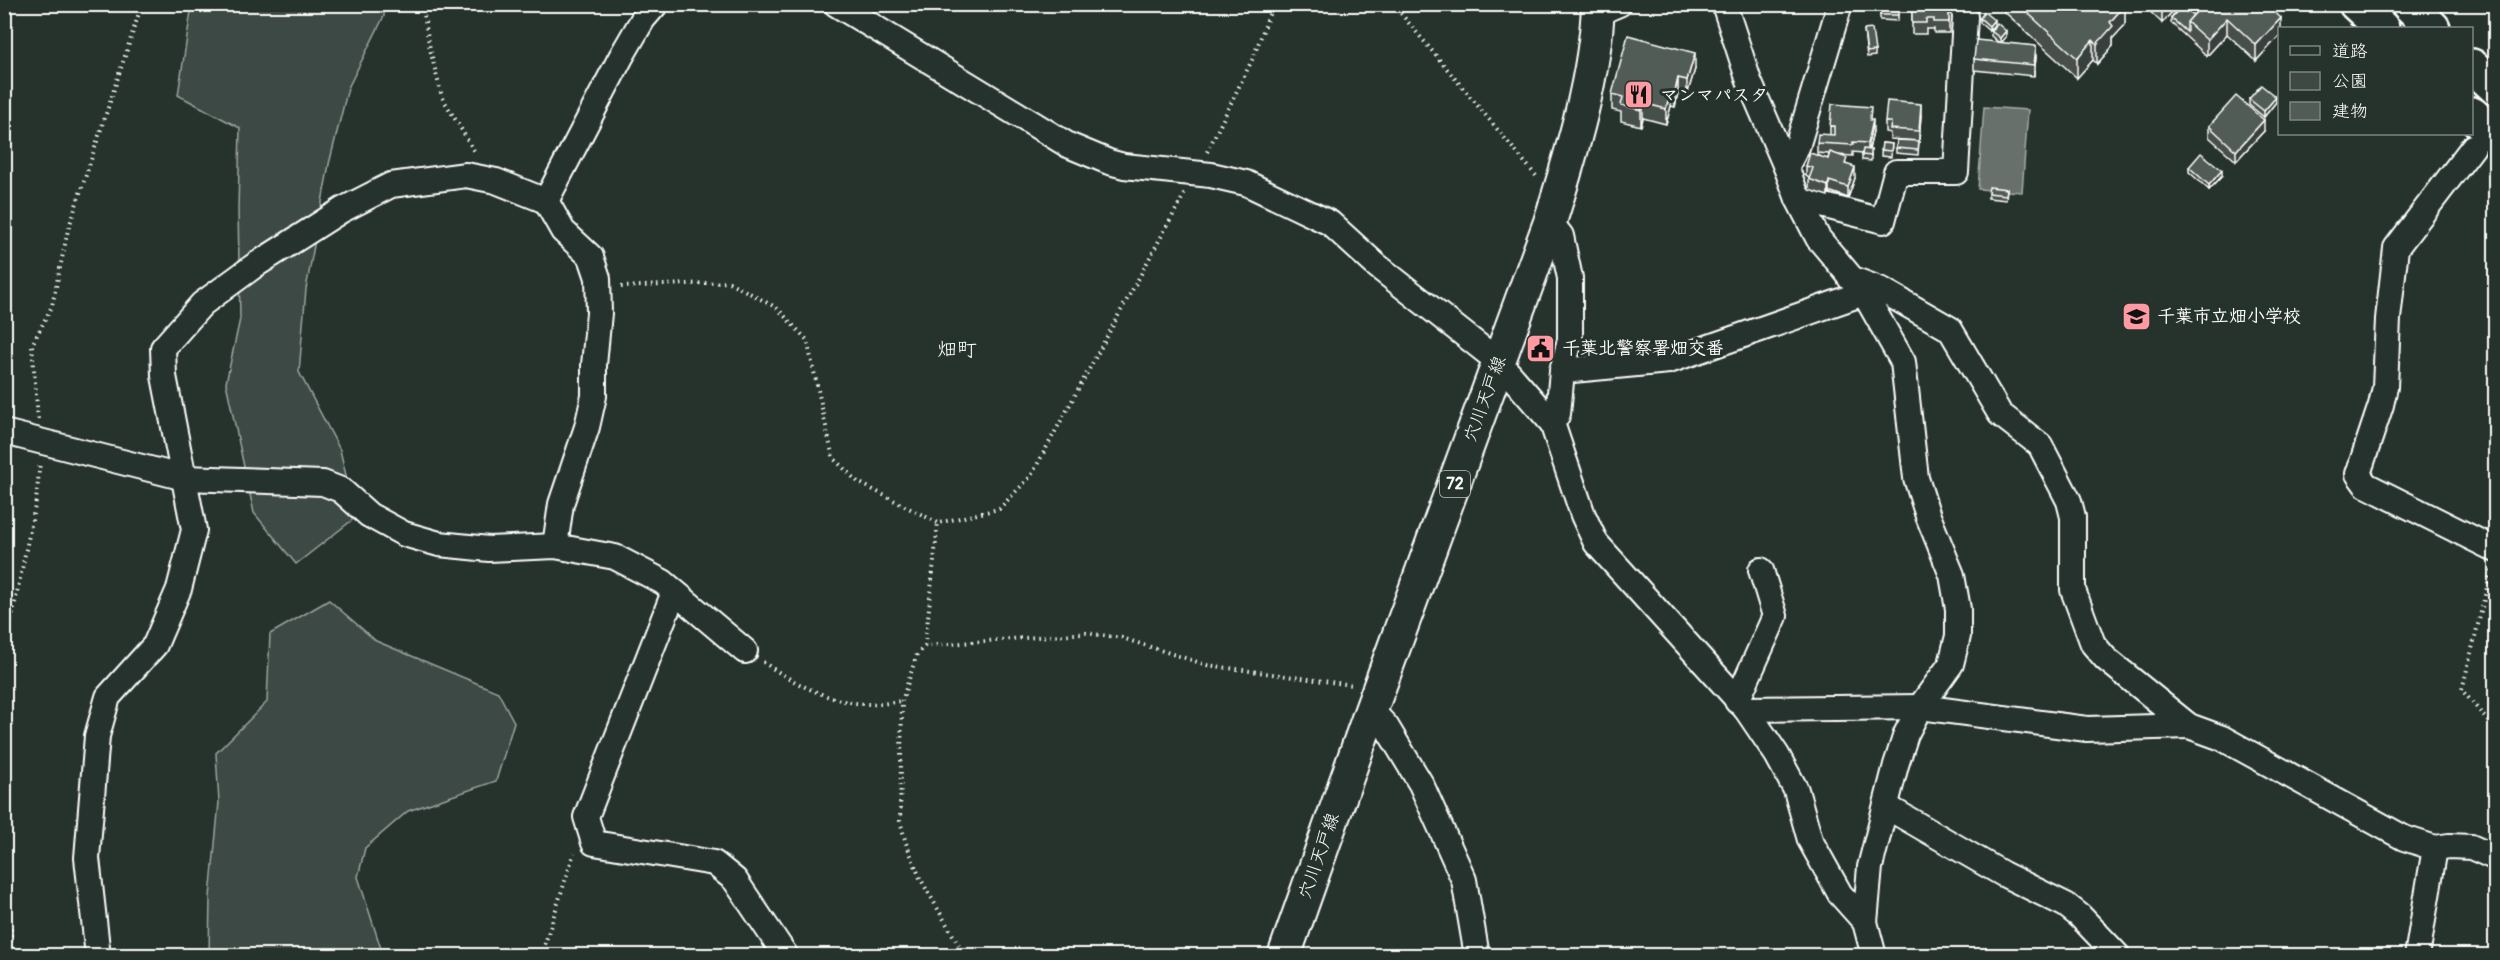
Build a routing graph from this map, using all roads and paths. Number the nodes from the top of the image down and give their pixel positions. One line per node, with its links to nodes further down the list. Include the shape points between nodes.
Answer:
1 (142, 4): 31 (path, via 68,230 52,306 32,345)
2 (422, 4): 21 (path, via 442,97)
3 (656, 4): 23 (street, via 621,57)
4 (836, 4): 20 (street, via 1068,145 1124,166)
5 (1273, 4): 20 (path, via 1253,58)
6 (1394, 4): 24 (path, via 1547,188)
7 (1724, 4): 19 (street, via 1749,81)
8 (1840, 4): 19 (street, via 1797,147)
9 (1963, 4): 22 (street, via 1956,172 1896,172 1883,221)
10 (2356, 4): 13 (highway)
11 (2408, 4): 14 (highway)
12 (1605, 7): 24 (main road, 穴川天戸線 / 72)
13 (2381, 27)
14 (2432, 27)
15 (2473, 67): 16 (highway)
16 (2496, 88)
17 (2473, 116): 18 (highway)
18 (2484, 142): 35 (street, via 2396,248 2385,387 2358,474 2366,485)
19 (1786, 167): 22 (street)
20 (1196, 173): 27 (street, via 1246,183 1330,223); 33 (path, via 1030,476 999,509)
21 (496, 181): 23 (street); 32 (street, via 466,176 391,185 342,210 202,304 163,348 164,376)
22 (1798, 200): 25 (street, via 1818,238)
23 (546, 201): 26 (street, via 563,231 591,257)
24 (1554, 210): 27 (main road, 穴川天戸線 / 72); 28 (street, via 1570,278 1569,340)
25 (1857, 285): 28 (street, via 1670,361); 44 (street, via 1903,362 1916,478 1952,575 1958,609 1958,636 1951,664); 45 (street, via 1882,290 1950,329 2000,414 2040,445 2069,501 2073,517 2073,590 2093,644)
26 (597, 287): 33 (path, via 729,282 777,308 807,340 832,458 858,482); 34 (street, via 594,396 561,504)
27 (1499, 362): 29 (street); 41 (main road, 穴川天戸線 / 72)
28 (1562, 371): 29 (street, via 1558,414)
29 (1552, 423): 43 (street, via 1582,515 1596,543)
30 (4, 432): 31 (street)
31 (39, 439): 32 (street); 40 (path, via 37,492)
32 (185, 478): 34 (street, via 323,483 341,490 369,515 404,534 439,544 489,549); 54 (street, via 194,531 179,589 155,645 108,697 97,736 87,858)
33 (938, 524): 38 (path)
34 (555, 546): 37 (street, via 615,557)
35 (2494, 556): 46 (path, via 2462,690)
36 (1761, 570): 43 (street, via 1775,616)
37 (674, 592): 39 (street); 48 (street)
38 (925, 646): 41 (path, via 1086,633 1122,638 1207,665); 42 (path, via 917,654)
39 (745, 651): 42 (path, via 792,681 825,694 870,704)
40 (4, 656)
41 (1375, 700): 58 (main road, 穴川天戸線 / 72); 59 (street, via 1421,784 1464,880)
42 (903, 701): 57 (path, via 900,821 920,878)
43 (1742, 705): 44 (street); 52 (street, via 1796,790 1810,840 1825,871)
44 (1920, 707): 45 (street, via 2087,729); 47 (street, via 1906,734)
45 (2189, 726): 49 (street, via 2222,738 2404,838)
46 (2496, 731)
47 (1887, 807): 52 (street, via 1870,867); 61 (street, via 2003,874 2066,905)
48 (586, 817): 55 (path); 56 (street, via 594,843 714,863 735,880)
49 (2435, 848): 50 (street, via 2471,847); 62 (street)
50 (2496, 858)
51 (4, 912): 53 (path, via 11,929)
52 (1865, 922): 60 (street)
53 (11, 956)
54 (98, 956)
55 (541, 956)
56 (786, 956)
57 (965, 956)
58 (1284, 956)
59 (1477, 956)
60 (1874, 956)
61 (2118, 956)
62 (2417, 956)

